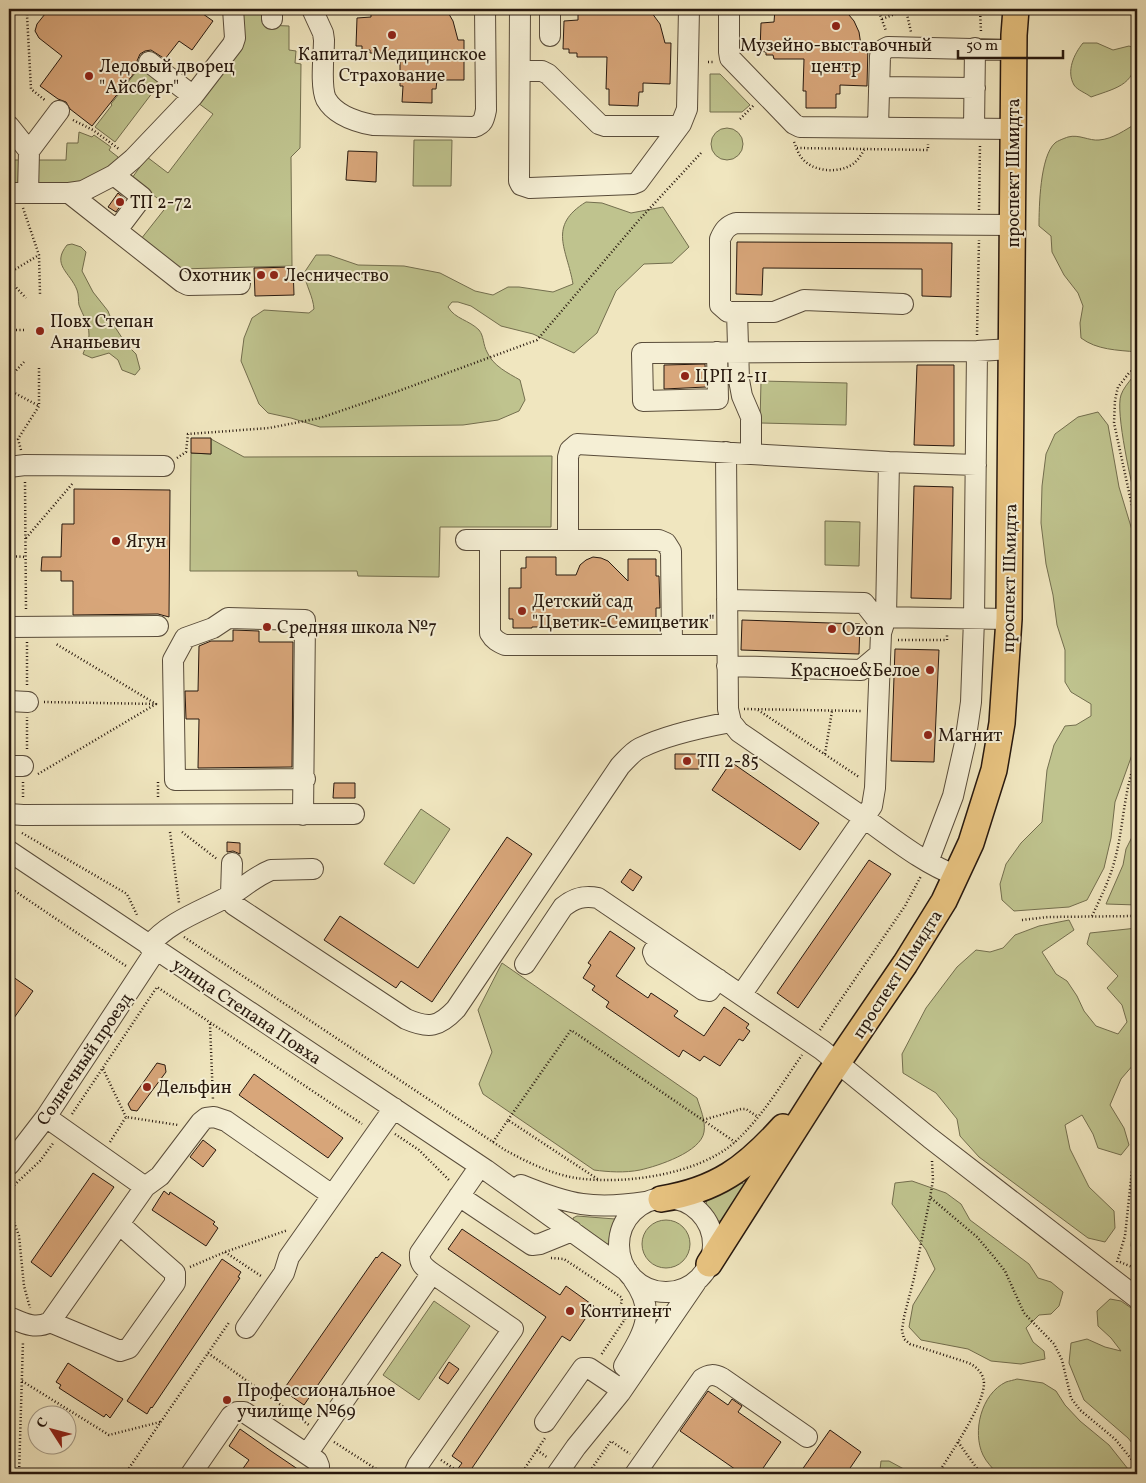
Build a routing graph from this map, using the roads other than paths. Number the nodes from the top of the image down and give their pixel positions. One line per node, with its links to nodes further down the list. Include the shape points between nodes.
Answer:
1 (232, 9): 17 (street, via 233,44)
2 (312, 9): 3 (street, via 323,33 326,99 342,113 373,125 474,128 484,120 486,110)
3 (485, 9)
4 (520, 9): 14 (street)
5 (550, 9): 10 (street)
6 (689, 9): 21 (street, via 687,109)
7 (729, 9): 22 (street, via 730,58 794,124 800,127)
8 (1011, 9): 11 (main road, проспект Шмидта)
9 (1016, 9): 11 (main road, проспект Шмидта)
10 (550, 36)
11 (1014, 42): 12 (street); 24 (main road, проспект Шмидта)
12 (978, 48): 15 (street, via 888,47 880,56); 16 (street)
13 (149, 62): 17 (street)
14 (520, 71): 20 (street, via 548,74 599,124); 25 (street, via 519,181 526,188 633,184 638,182)
15 (879, 87): 16 (street); 22 (street)
16 (975, 88): 23 (street)
17 (193, 96): 27 (street)
18 (59, 110): 26 (street)
19 (9, 126): 26 (street)
20 (646, 126): 21 (street); 25 (street)
21 (679, 126): 25 (street)
22 (878, 127): 23 (street)
23 (977, 128): 24 (street)
24 (1014, 129): 30 (main road, проспект Шмидта)
25 (667, 143)
26 (29, 151): 28 (street)
27 (114, 175): 29 (street, via 92,188); 31 (street, via 142,197)
28 (18, 193): 29 (street)
29 (69, 193): 31 (street)
30 (1013, 225): 34 (street, via 729,225 720,239 720,305 728,312); 35 (main road, проспект Шмидта)
31 (117, 230): 32 (street, via 188,285)
32 (240, 284)
33 (903, 304): 34 (street, via 804,300 774,312)
34 (737, 312): 38 (street)
35 (1012, 349): 36 (street); 51 (main road, проспект Шмидта)
36 (977, 351): 38 (street); 42 (street)
37 (717, 352): 38 (street)
38 (738, 352): 40 (street, via 738,380 751,417)
39 (726, 452): 40 (street); 45 (street, via 577,444 568,457); 48 (street)
40 (751, 454): 41 (street)
41 (889, 462): 42 (street); 49 (street)
42 (976, 465): 50 (street)
43 (17, 466): 44 (street)
44 (164, 466)
45 (568, 539): 47 (street); 54 (street, via 653,539 666,543 671,551)
46 (466, 540): 47 (street)
47 (490, 540): 54 (street, via 490,633 498,642 505,645)
48 (727, 600): 49 (street, via 864,603 875,618); 55 (street)
49 (886, 617): 50 (street); 56 (street, via 881,634)
50 (974, 619): 51 (street); 65 (street, via 971,702 965,743 953,796)
51 (1009, 619): 68 (main road, проспект Шмидта, via 1002,723 994,770)
52 (158, 626): 53 (street)
53 (9, 627)
54 (672, 644): 55 (street)
55 (727, 644): 57 (street)
56 (884, 647): 57 (street, via 861,670); 62 (street, via 875,788 872,806)
57 (727, 666): 58 (street)
58 (729, 716): 62 (street, via 739,732); 69 (street, via 710,726 640,748 620,766 456,1009 445,1020 433,1025 420,1025 406,1019 234,905)
59 (304, 780): 59 (street, via 306,620 228,618 213,628 185,638 174,660 165,704 175,780); 61 (street)
60 (354, 814): 61 (street)
61 (303, 815): 63 (street, via 163,818 24,815)
62 (864, 818): 65 (street); 72 (street)
63 (13, 822)
64 (9, 851): 70 (street, улица Степана Повха)
65 (928, 862): 68 (street)
66 (232, 867): 69 (street)
67 (313, 869): 69 (street, via 271,870)
68 (957, 876): 73 (main road, проспект Шмидта, via 923,936)
69 (231, 894): 70 (street)
70 (164, 935): 74 (street, улица Степана Повха); 75 (street, Солнечный проезд)
71 (525, 964): 72 (street, via 563,907 570,901 587,896 598,898)
72 (741, 995): 73 (street, via 811,1042)
73 (833, 1069): 81 (main road, проспект Шмидта, via 763,1149 744,1166 713,1184 680,1196); 84 (main road, проспект Шмидта); 87 (street, via 930,1138)
74 (394, 1108): 77 (street, улица Степана Повха); 79 (street)
75 (46, 1117): 76 (street, Солнечный проезд); 78 (street)
76 (9, 1165)
77 (483, 1168): 80 (street); 81 (street, улица Степана Повха, via 575,1204 610,1206); 83 (street, улица Степана Повха)
78 (145, 1187): 79 (street, via 160,1176 196,1128 206,1118 214,1117 226,1121); 82 (street)
79 (332, 1195): 88 (street, via 289,1257 284,1273)
80 (457, 1200): 83 (street, via 532,1245); 85 (street, via 420,1254 419,1260)
81 (656, 1200): 84 (street, via 685,1202 704,1218 712,1240 712,1252); 86 (street, via 635,1210 622,1228 620,1253)
82 (119, 1224): 89 (street); 89 (street, via 175,1273 175,1283 129,1348 120,1351)
83 (572, 1231): 86 (street, улица Степана Повха)
84 (703, 1272): 86 (street, via 682,1289 664,1292 645,1287); 93 (street, via 620,1393)
85 (432, 1273): 94 (street); 98 (street, via 513,1329)
86 (629, 1273): 90 (street, via 646,1303 645,1322 636,1346)
87 (1137, 1298)
88 (240, 1321)
89 (29, 1322)
90 (613, 1384): 91 (street, via 589,1368 583,1368); 93 (street)
91 (545, 1422)
92 (807, 1437): 95 (street, via 716,1374 708,1375)
93 (576, 1447): 99 (street)
94 (307, 1454): 96 (street, via 249,1414 237,1412); 97 (street, via 317,1461)
95 (639, 1468)
96 (191, 1474)
97 (319, 1474)
98 (414, 1474)
99 (557, 1474)

